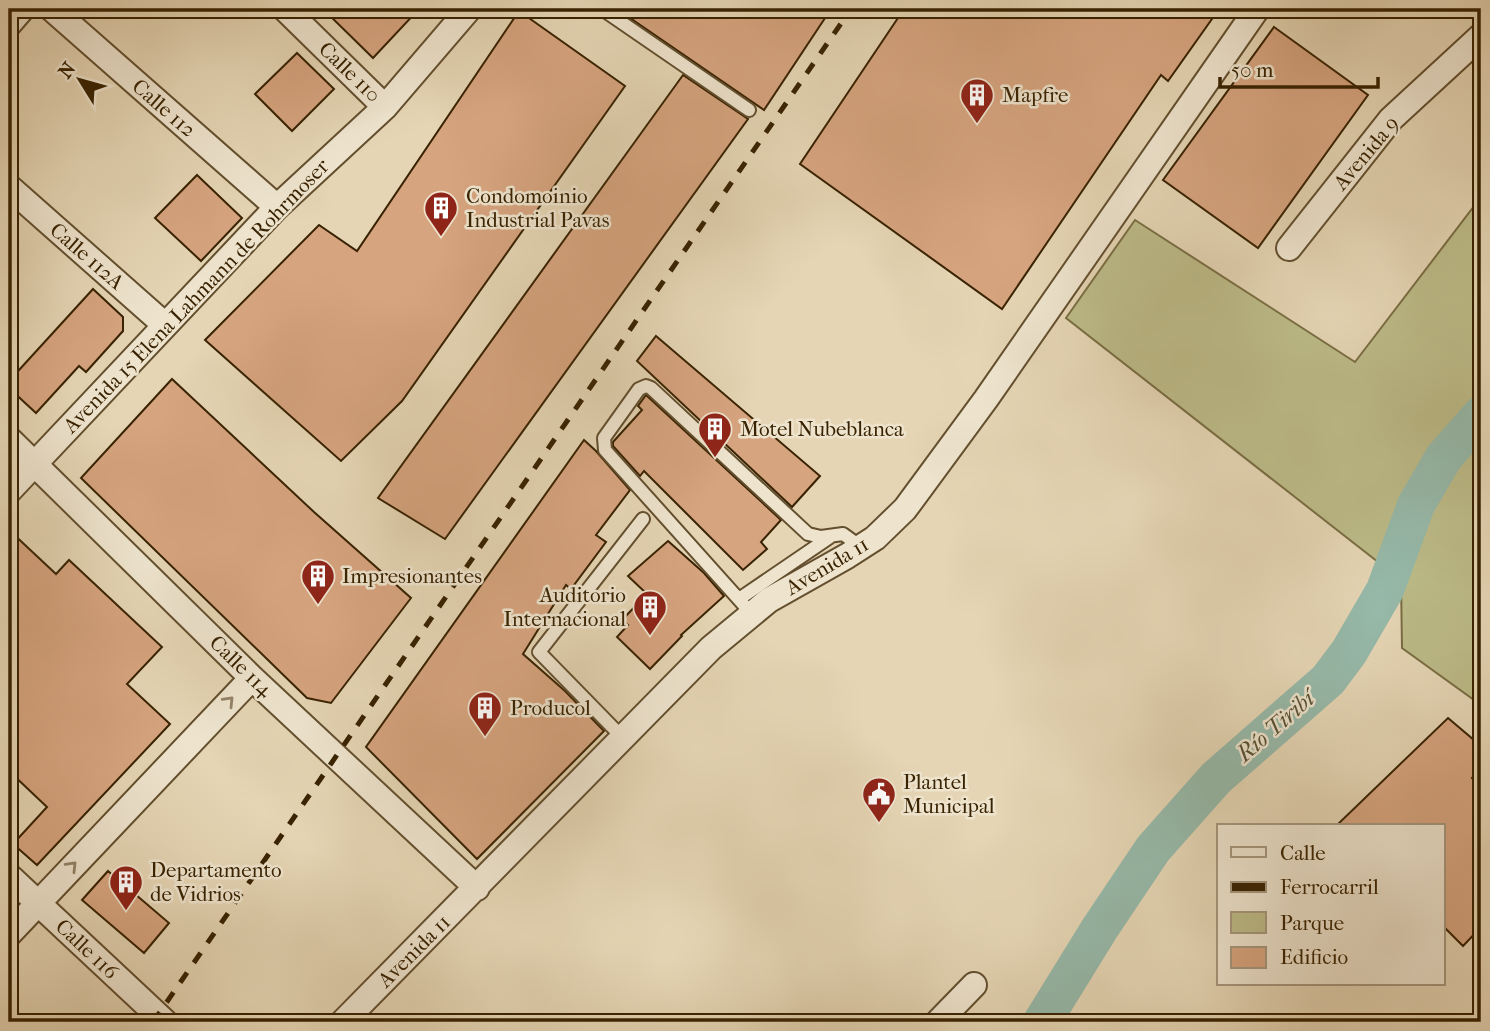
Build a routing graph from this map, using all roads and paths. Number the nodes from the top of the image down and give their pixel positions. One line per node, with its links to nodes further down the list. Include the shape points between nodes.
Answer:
1 (22, 9): 7 (street)
2 (52, 9): 12 (street, Calle 112)
3 (285, 9): 9 (street, Calle 110)
4 (469, 9): 9 (street, Avenida 15 Elena Lahmann de Rohrmoser)
5 (602, 9): 10 (lane)
6 (1257, 9): 20 (street, Avenida 11, via 986,400 905,509)
7 (9, 24)
8 (1481, 36): 13 (street, Avenida 9, via 1391,119)
9 (385, 107): 12 (street, Avenida 15 Elena Lahmann de Rohrmoser)
10 (749, 110)
11 (9, 187): 14 (street, Calle 112A)
12 (276, 207): 14 (street, Avenida 15 Elena Lahmann de Rohrmoser)
13 (1289, 248)
14 (165, 325): 16 (street, Avenida 15 Elena Lahmann de Rohrmoser)
15 (9, 439): 16 (street, Calle 114)
16 (35, 464): 17 (street, Avenida 15 Elena Lahmann de Rohrmoser); 22 (street, Calle 114)
17 (9, 491)
18 (643, 519): 23 (lane, via 539,652)
19 (830, 537): 20 (lane, via 843,534); 21 (lane); 21 (lane, via 808,534 651,388 639,389 604,438 605,450)
20 (861, 547): 21 (street, Avenida 11)
21 (745, 606): 23 (street, Avenida 11, via 711,649)
22 (252, 678): 25 (street, Calle 114); 26 (street, one-way to 22)
23 (623, 738): 25 (street, Avenida 11)
24 (9, 876): 26 (street, Calle 116)
25 (477, 888): 30 (street, Avenida 11)
26 (37, 903): 27 (street); 29 (street, Calle 116)
27 (9, 934)
28 (974, 985): 31 (street)
29 (165, 1022)
30 (343, 1022)
31 (937, 1022)

